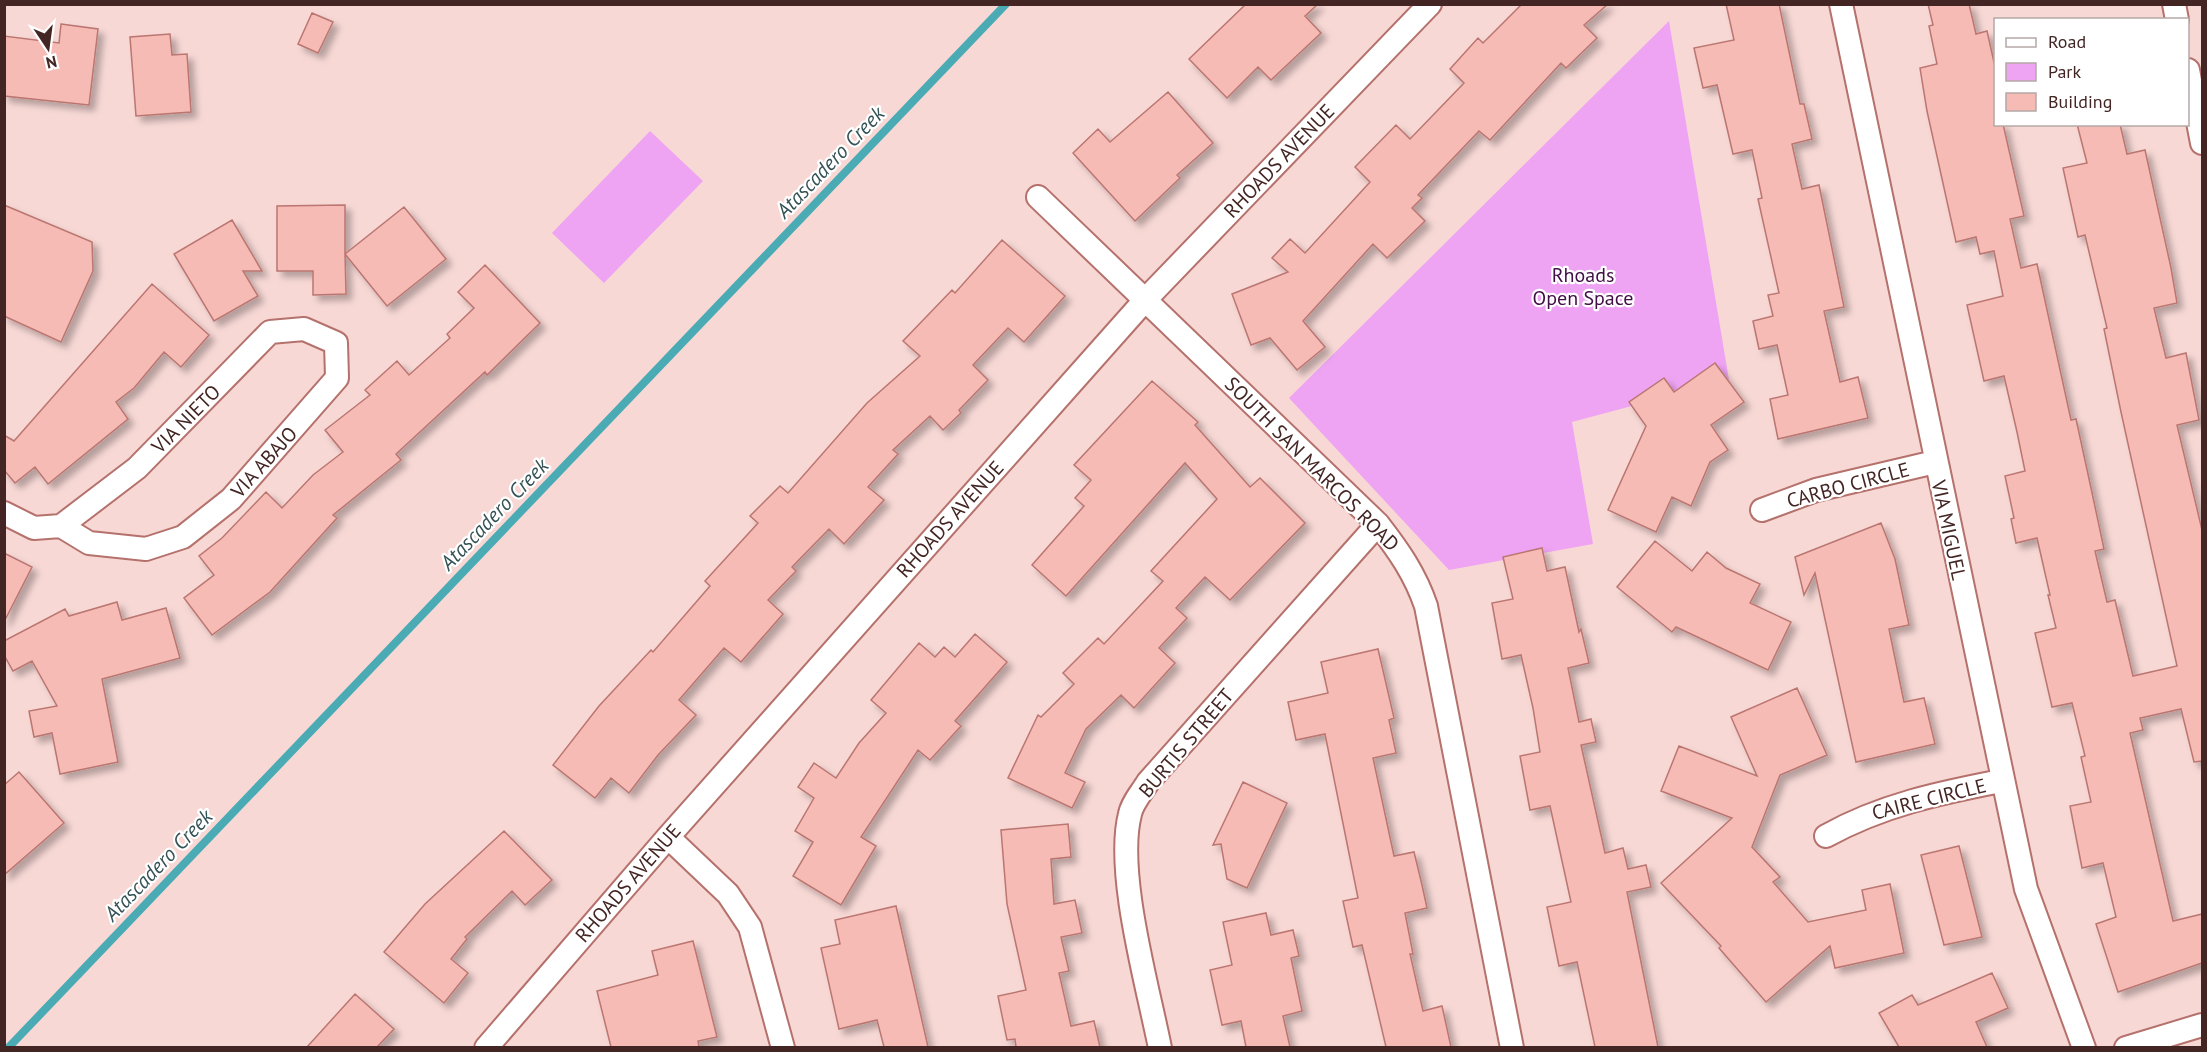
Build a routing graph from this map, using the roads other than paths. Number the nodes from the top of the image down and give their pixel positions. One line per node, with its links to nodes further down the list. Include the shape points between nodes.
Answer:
1 (1430, 4): 6 (street, RHOADS AVENUE)
2 (1841, 4): 8 (street, VIA MIGUEL)
3 (2189, 80): 4 (street)
4 (2202, 143)
5 (1038, 197): 6 (street, SOUTH SAN MARCOS ROAD)
6 (1146, 299): 11 (street, SOUTH SAN MARCOS ROAD); 15 (street, RHOADS AVENUE)
7 (337, 378): 12 (street, VIA ABAJO, via 231,499 183,537 146,549 89,543); 12 (street, VIA NIETO, via 336,344 304,329 270,332 137,468)
8 (1935, 462): 9 (street, CARBO CIRCLE, via 1816,489); 13 (street, VIA MIGUEL)
9 (1762, 510)
10 (4, 513): 12 (street, via 33,528)
11 (1378, 524): 19 (street, BURTIS STREET, via 1148,782 1130,813 1126,860 1131,901); 20 (street, SOUTH SAN MARCOS ROAD, via 1404,557 1426,606)
12 (61, 526)
13 (2001, 781): 14 (street, CAIRE CIRCLE, via 1915,798 1860,817); 21 (street, VIA MIGUEL, via 2026,889)
14 (1826, 836)
15 (668, 837): 17 (street, RHOADS AVENUE); 18 (street, via 728,894 750,927)
16 (2202, 1025): 22 (street)
17 (486, 1047)
18 (783, 1047)
19 (1160, 1047)
20 (1512, 1047)
21 (2084, 1047)
22 (2126, 1047)

